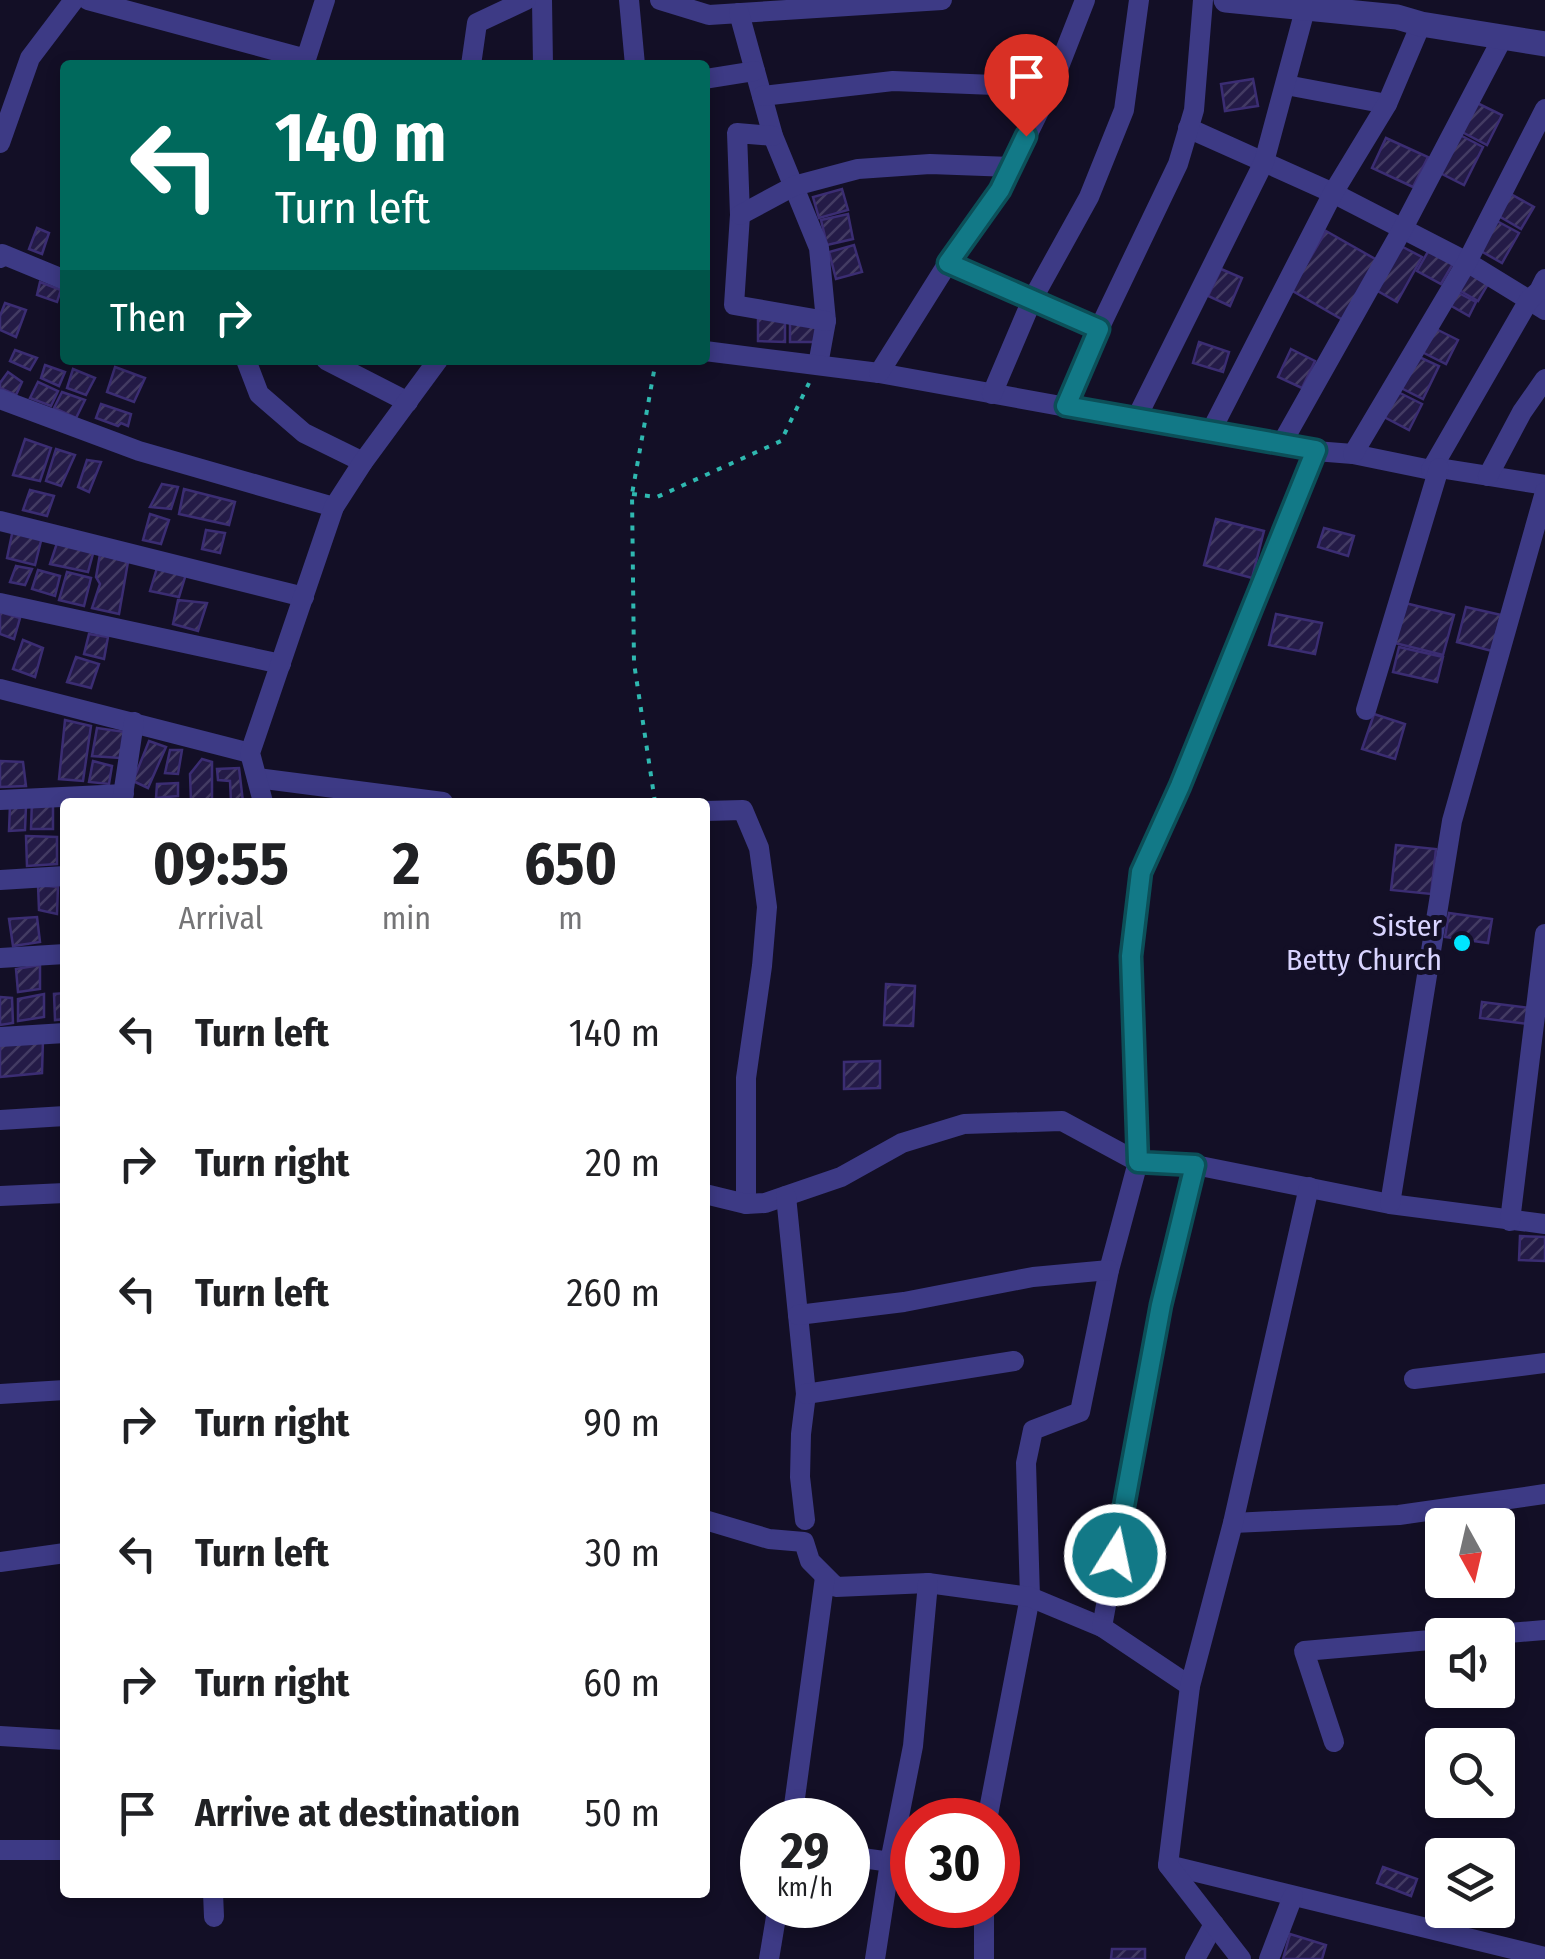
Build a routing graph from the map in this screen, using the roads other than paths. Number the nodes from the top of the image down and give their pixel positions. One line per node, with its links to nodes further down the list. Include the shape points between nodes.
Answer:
1 (74, 0): 30 (street, via 30,58)
2 (88, 0): 3 (street, via 306,59)
3 (325, 0)
4 (526, 0): 18 (street, via 477,23)
5 (542, 0): 19 (street)
6 (629, 0): 20 (street)
7 (660, 0): 14 (street, via 709,15)
8 (942, 0): 14 (street)
9 (1085, 0): 26 (street)
10 (1139, 0): 42 (street, via 1124,110 1089,197)
11 (1203, 0): 28 (street)
12 (1226, 0): 13 (street)
13 (1306, 6): 15 (street); 23 (street)
14 (739, 13): 21 (street)
15 (1406, 13): 16 (street); 25 (street)
16 (1502, 39): 17 (street); 36 (street)
17 (1545, 44)
18 (472, 60)
19 (543, 60)
20 (635, 60)
21 (755, 71): 22 (street); 24 (street)
22 (710, 78)
23 (1286, 85): 25 (street); 31 (street)
24 (762, 96): 26 (street, via 893,81 995,85); 29 (street)
25 (1388, 104): 34 (street)
26 (1041, 106): 32 (street)
27 (1545, 108): 38 (street)
28 (1188, 128): 31 (street); 45 (street, via 1178,164)
29 (773, 136): 33 (street); 35 (street, via 737,133)
30 (0, 144)
31 (1264, 162): 34 (street); 57 (street)
32 (1011, 167): 33 (street, via 858,169); 39 (street)
33 (794, 188): 35 (street); 44 (street, via 819,248)
34 (1333, 193): 36 (street); 58 (street)
35 (740, 215): 44 (street, via 734,304)
36 (1402, 230): 38 (street); 59 (street)
37 (0, 258): 40 (street)
38 (1468, 262): 43 (street); 61 (street)
39 (948, 263): 42 (street); 51 (street)
40 (60, 278)
41 (1545, 279): 43 (street)
42 (1032, 300): 45 (street); 53 (street)
43 (1537, 305): 63 (street)
44 (826, 321): 50 (street)
45 (1099, 329): 56 (street)
46 (710, 352): 50 (street)
47 (248, 365): 62 (street, via 259,394 304,433)
48 (336, 365): 55 (street)
49 (434, 365): 55 (street)
50 (818, 365): 51 (street)
51 (879, 373): 53 (street)
52 (1545, 379): 64 (street)
53 (992, 394): 56 (street)
54 (1, 401): 66 (street, via 139,451)
55 (408, 402): 62 (street)
56 (1066, 406): 57 (street)
57 (1136, 419): 58 (street)
58 (1210, 433): 59 (street)
59 (1282, 443): 60 (street)
60 (1316, 450): 61 (street); 91 (street, via 1141,872 1131,956)
61 (1353, 454): 63 (street)
62 (363, 462): 66 (street)
63 (1435, 469): 64 (street); 72 (street)
64 (1488, 476): 65 (street)
65 (1545, 489): 99 (street, via 1452,821)
66 (334, 508): 68 (street)
67 (0, 521): 68 (street)
68 (304, 596): 70 (street)
69 (0, 603): 70 (street)
70 (281, 664): 74 (street)
71 (0, 688): 73 (street)
72 (1366, 710)
73 (134, 722): 74 (street); 76 (street)
74 (250, 753): 75 (street)
75 (256, 778): 77 (street); 78 (street)
76 (123, 798)
77 (262, 798)
78 (393, 798)
79 (60, 799): 80 (street)
80 (0, 800)
81 (710, 811): 98 (street, via 743,810 759,848 767,908 746,1078)
82 (60, 876): 83 (street)
83 (0, 880)
84 (1545, 934): 100 (street)
85 (60, 954): 86 (street)
86 (0, 958)
87 (60, 1032): 88 (street)
88 (0, 1037)
89 (60, 1116): 90 (street)
90 (0, 1120)
91 (1138, 1162): 92 (street); 97 (street, via 1062,1121 964,1124 902,1143); 102 (street)
92 (1195, 1165): 93 (street); 119 (street, via 1161,1305)
93 (1309, 1187): 99 (street); 113 (street)
94 (60, 1193): 96 (street)
95 (710, 1195): 98 (street)
96 (0, 1196)
97 (786, 1196): 98 (street); 103 (street)
98 (746, 1204)
99 (1390, 1204): 100 (street)
100 (1510, 1222): 101 (street)
101 (1545, 1224)
102 (1108, 1270): 103 (street); 118 (street, via 1080,1412 1034,1430 1026,1464)
103 (798, 1315): 109 (street)
104 (1014, 1360): 109 (street)
105 (1545, 1363): 106 (street)
106 (1414, 1378)
107 (60, 1390): 108 (street)
108 (0, 1394)
109 (806, 1394): 111 (street, via 800,1434)
110 (1545, 1494): 113 (street, via 1399,1515)
111 (805, 1520)
112 (710, 1521): 116 (street, via 804,1542 810,1562)
113 (1233, 1522): 123 (street)
114 (60, 1554): 115 (street)
115 (0, 1562)
116 (825, 1576): 117 (street, via 836,1587); 127 (street)
117 (928, 1583): 118 (street); 128 (street)
118 (1030, 1597): 119 (street); 129 (street)
119 (1102, 1627): 123 (street)
120 (1545, 1630): 121 (street)
121 (1515, 1632)
122 (1425, 1640): 126 (street, via 1304,1651)
123 (1190, 1686): 134 (street)
124 (0, 1736): 125 (street)
125 (60, 1740)
126 (1334, 1742)
127 (795, 1798)
128 (903, 1798)
129 (991, 1798)
130 (0, 1850): 131 (street)
131 (60, 1850)
132 (870, 1859): 133 (street)
133 (890, 1862): 143 (street)
134 (1168, 1866): 135 (street); 138 (street)
135 (1293, 1896): 141 (street); 147 (street)
136 (213, 1898): 137 (street)
137 (214, 1916)
138 (1214, 1924): 145 (street); 146 (street)
139 (774, 1928): 142 (street)
140 (984, 1928): 144 (street)
141 (1545, 1957)
142 (769, 1959)
143 (875, 1959)
144 (984, 1959)
145 (1194, 1959)
146 (1241, 1959)
147 (1269, 1959)

